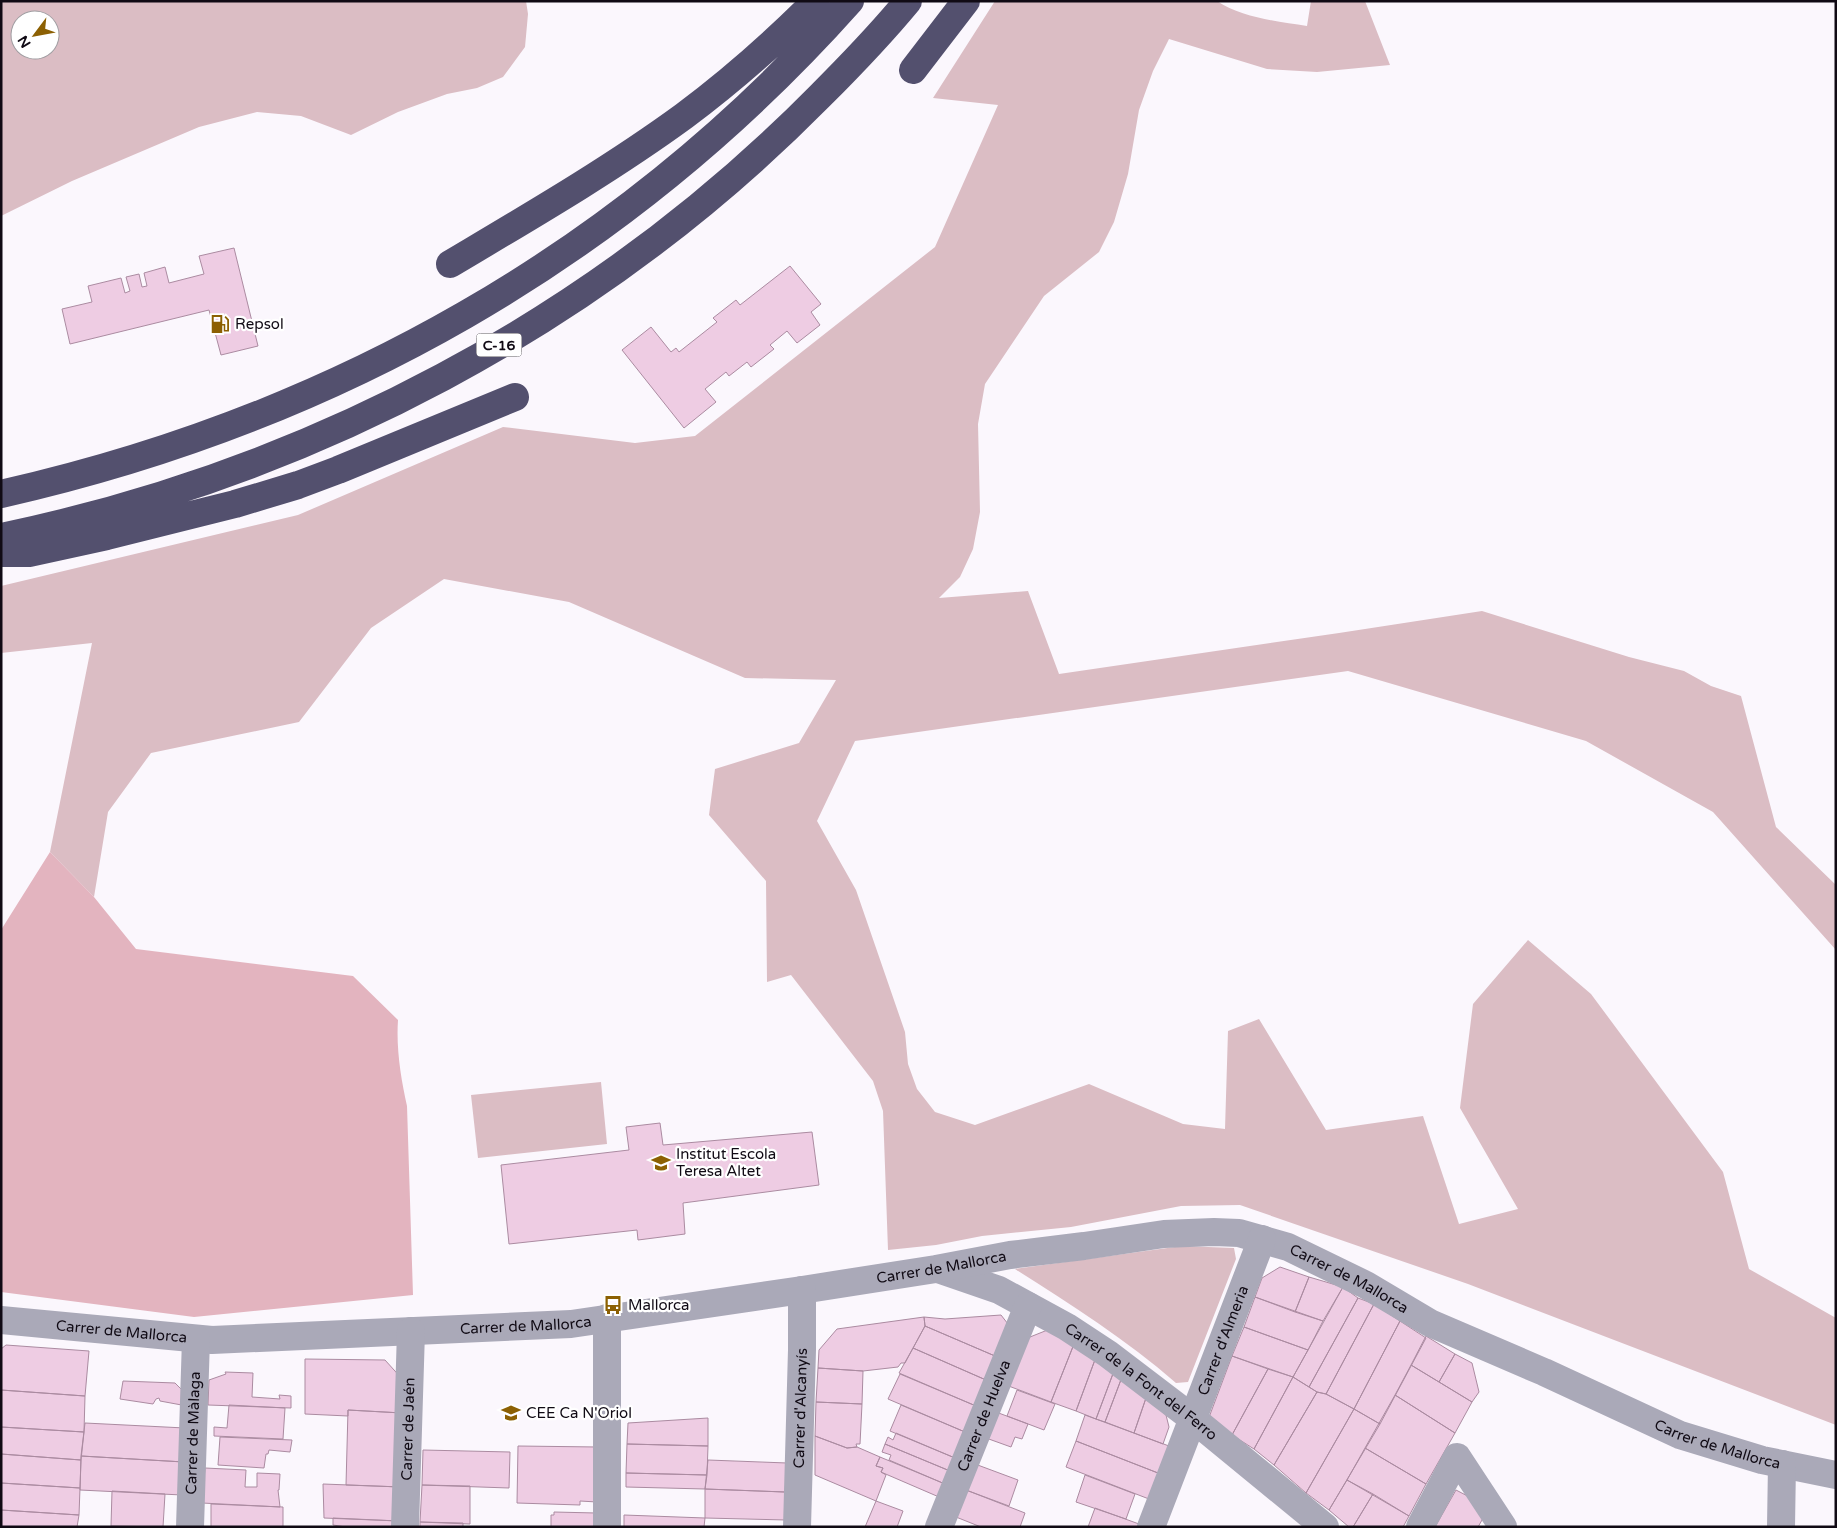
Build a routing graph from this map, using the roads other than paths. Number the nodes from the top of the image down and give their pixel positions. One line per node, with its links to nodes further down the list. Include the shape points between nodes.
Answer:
1 (816, 1): 6 (highway, via 733,78 684,116 589,180)
2 (850, 1): 8 (highway, C-16, via 796,60 709,142 567,252 465,316 360,372 252,419 104,468)
3 (908, 1): 9 (highway, C-16, via 792,124 700,206 604,279 456,371 294,449 237,471 112,511)
4 (966, 1): 5 (highway)
5 (913, 70)
6 (450, 264)
7 (516, 397): 10 (highway, via 338,470 235,504 30,553)
8 (1, 494)
9 (1, 537)
10 (1, 553)
11 (1262, 1239): 12 (street, Carrer de Mallorca, via 1239,1233 1164,1234 1010,1255); 19 (street, Carrer d'Almeria); 20 (street, Carrer de Mallorca, via 1288,1247 1366,1285 1430,1323 1680,1434)
12 (936, 1269): 13 (street, Carrer de Mallorca); 14 (street, Carrer de la Font del Ferro, via 999,1290)
13 (802, 1290): 15 (street, Carrer de Mallorca); 25 (street, Carrer d'Alcanyís)
14 (1028, 1306): 19 (street, Carrer de la Font del Ferro, via 1108,1354); 26 (street, Carrer de Huelva)
15 (607, 1318): 17 (street, Carrer de Mallorca, via 571,1324); 24 (street)
16 (1, 1320): 18 (street, Carrer de Mallorca)
17 (411, 1331): 18 (street, Carrer de Mallorca); 23 (street, Carrer de Jaén)
18 (196, 1339): 22 (street, Carrer de Màlaga)
19 (1192, 1418): 27 (street, Carrer d'Almeria); 28 (street, Carrer de la Font del Ferro)
20 (1782, 1464): 21 (street, Carrer de Mallorca); 31 (street)
21 (1836, 1475)
22 (190, 1527)
23 (405, 1527)
24 (607, 1527)
25 (797, 1527)
26 (939, 1527)
27 (1151, 1527)
28 (1325, 1527)
29 (1420, 1527): 30 (street, via 1457,1457)
30 (1503, 1527)
31 (1782, 1527)

